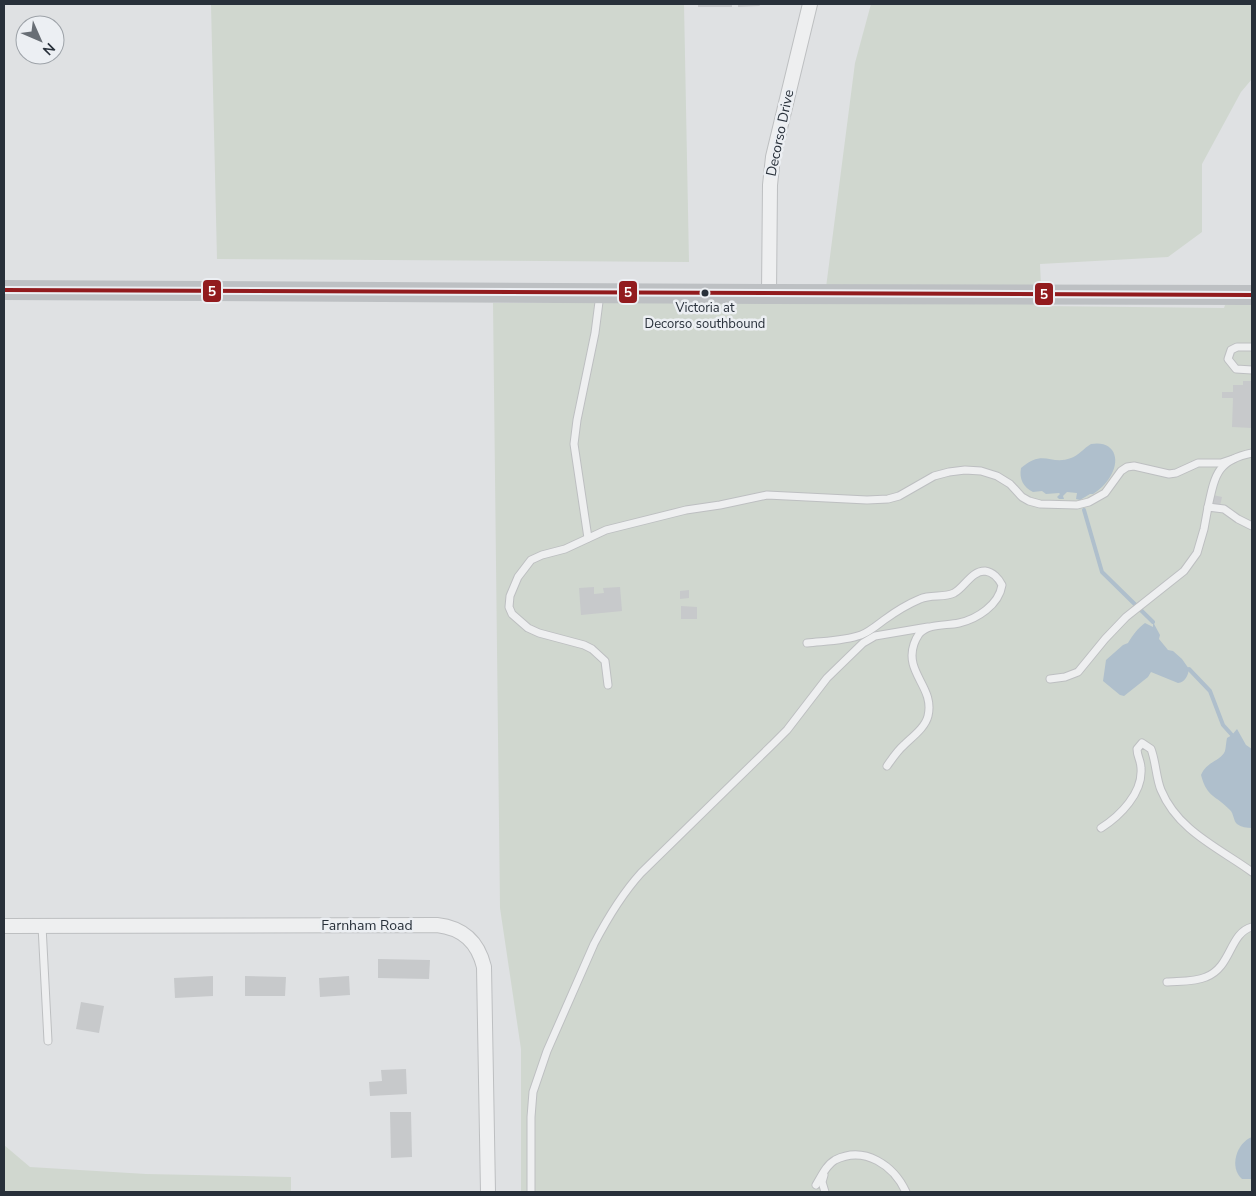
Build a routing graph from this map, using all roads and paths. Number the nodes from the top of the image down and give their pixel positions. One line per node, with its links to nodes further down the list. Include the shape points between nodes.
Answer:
1 (810, 4): 4 (street, Decorso Drive, via 773,157)
2 (4, 290): 3 (main road)
3 (600, 293): 4 (main road); 12 (lane, via 574,444)
4 (769, 294): 5 (main road)
5 (1252, 294)
6 (1252, 347): 7 (lane, via 1237,347 1228,359 1236,369)
7 (1252, 370)
8 (1252, 453): 9 (lane)
9 (1233, 459): 10 (lane, via 1219,470); 12 (lane, via 1198,463 1176,473 1127,467 1105,493 1077,505 1029,501 998,476 965,470 934,476 888,499 767,495 686,510 606,530)
10 (1208, 507): 11 (lane, via 1224,509); 15 (lane, via 1197,553 1190,563 1104,639 1078,672)
11 (1252, 526)
12 (588, 538): 16 (lane, via 531,560 513,588 509,607 518,621 533,631 592,649 605,661)
13 (928, 627): 14 (lane, via 977,616 998,596 1002,585 1000,581 986,571 979,572 957,592 920,599 862,635); 17 (lane, via 916,639 912,657 914,671 927,692 928,717); 28 (lane, via 875,636 855,651 827,678 787,730 631,884 594,944 537,1077 531,1110)
14 (807, 643)
15 (1050, 679)
16 (608, 685)
17 (887, 766)
18 (1101, 828): 19 (lane, via 1122,811 1136,789 1141,770 1137,749 1142,743 1152,749 1162,792 1182,821 1204,842)
19 (1252, 872)
20 (4, 926): 21 (street, Farnham Road)
21 (42, 926): 24 (lane); 27 (street, Farnham Road, via 450,926 476,945 484,967)
22 (1252, 927): 23 (lane, via 1242,932 1217,971 1205,978)
23 (1167, 982)
24 (48, 1041)
25 (829, 1165): 26 (lane); 29 (lane, via 822,1182); 30 (lane, via 834,1160 851,1156 876,1160 892,1171)
26 (816, 1185)
27 (488, 1192)
28 (531, 1192)
29 (825, 1192)
30 (906, 1192)

